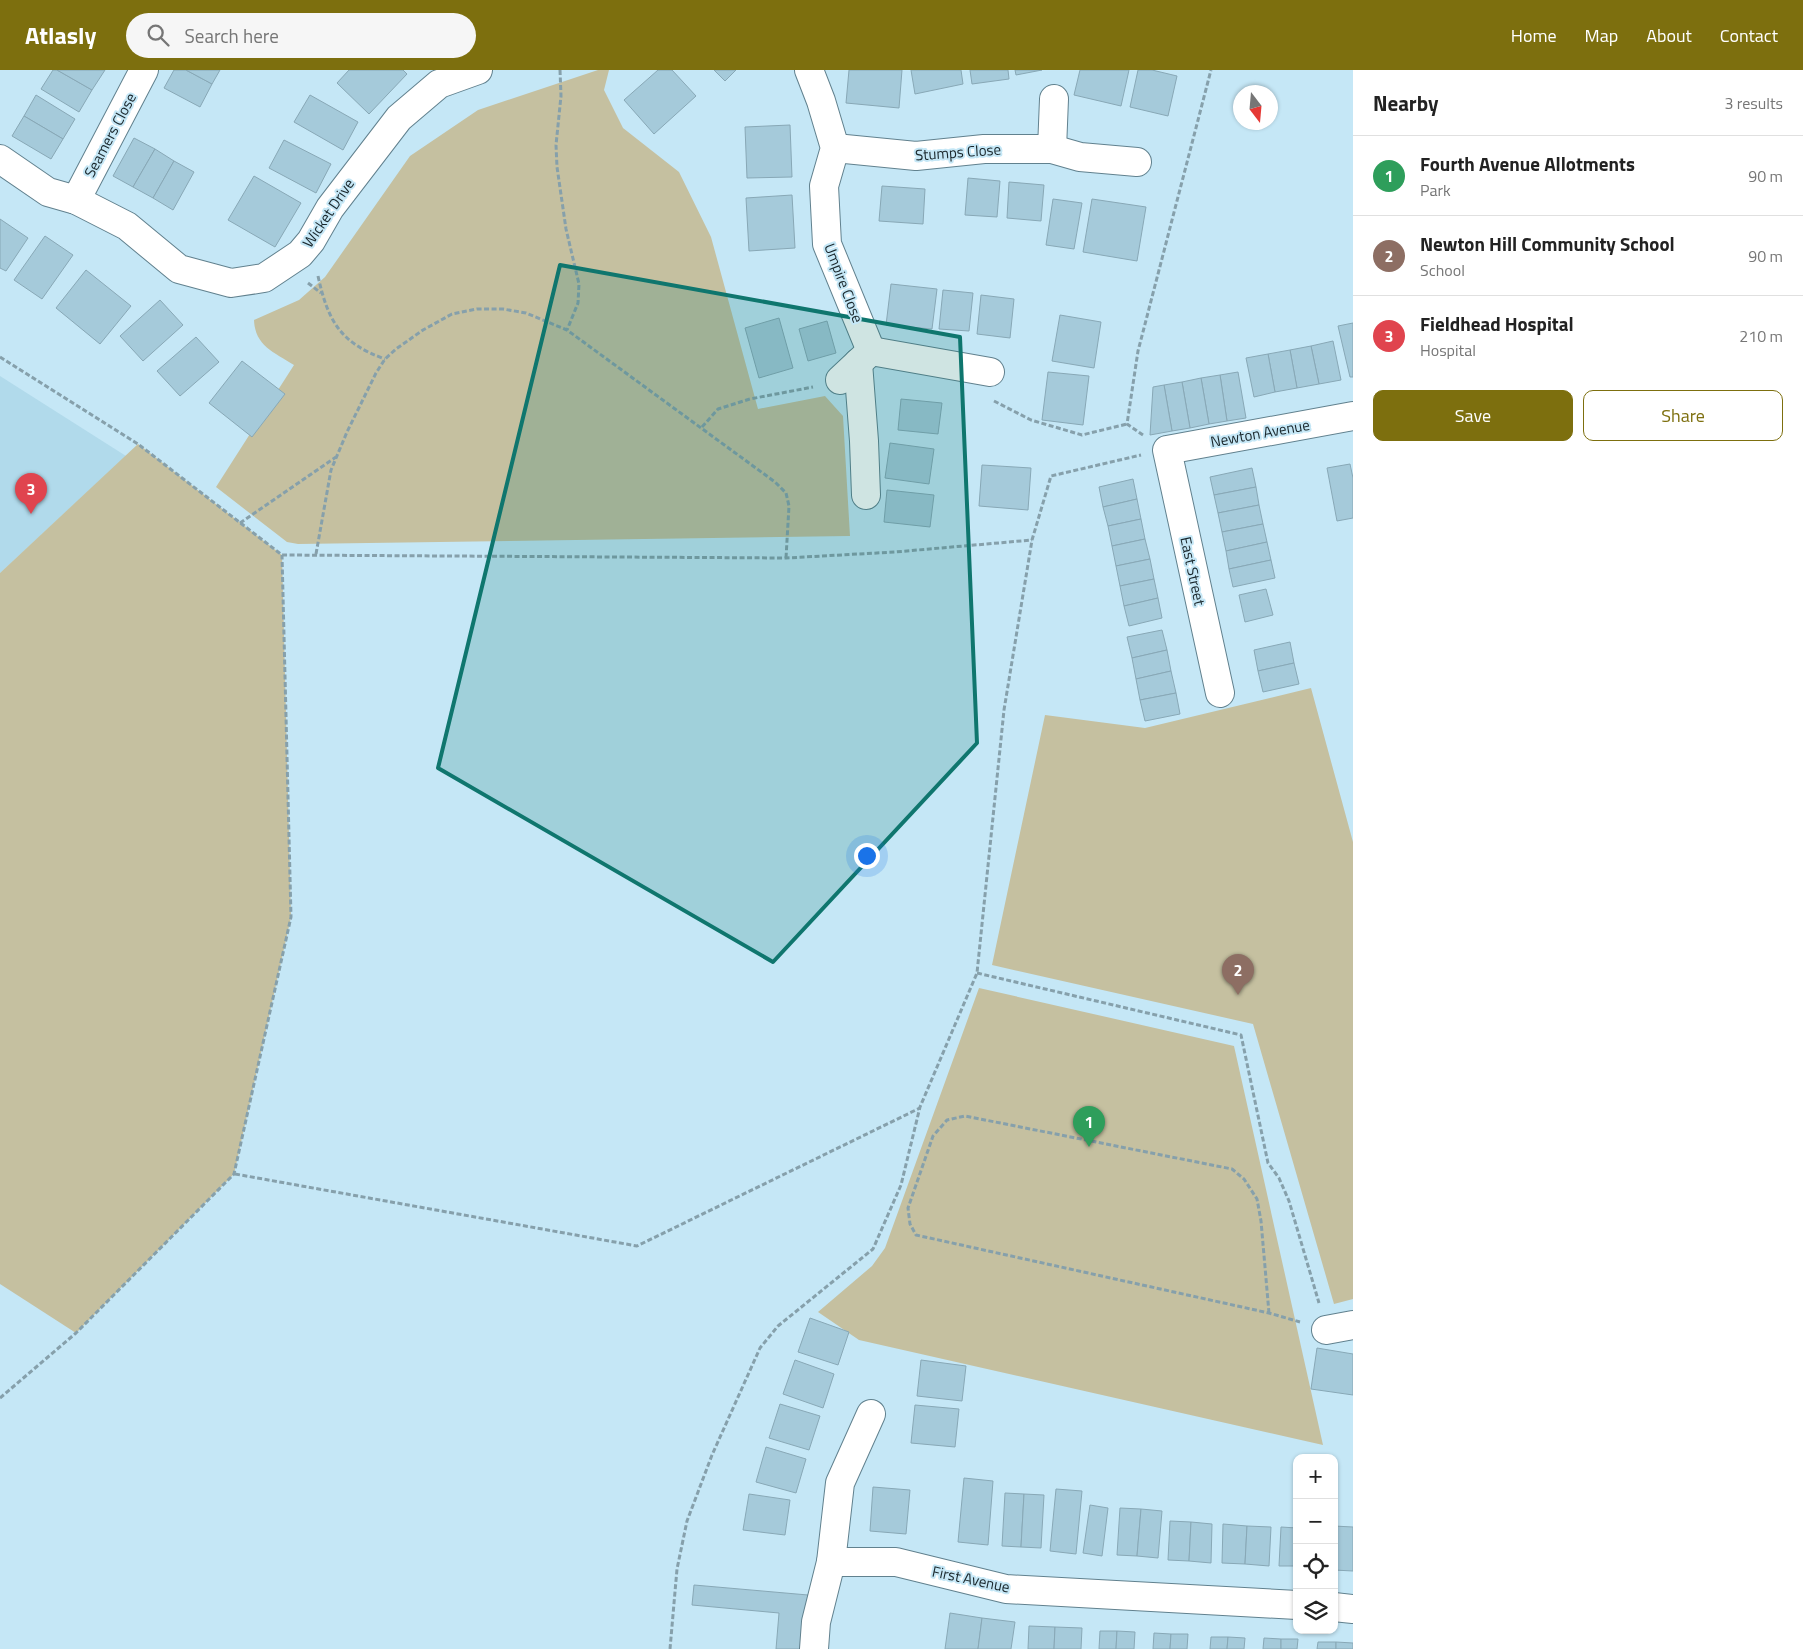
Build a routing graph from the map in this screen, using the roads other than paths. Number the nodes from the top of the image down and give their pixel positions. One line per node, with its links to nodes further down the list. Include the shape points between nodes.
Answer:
1 (144, 70): 9 (street, Seamers Close)
2 (478, 70): 9 (street, Wicket Drive, via 439,84 399,118 330,208 311,242 300,254 264,278 231,283 179,269 127,226)
3 (809, 70): 5 (street)
4 (1054, 99): 6 (street)
5 (835, 148): 6 (street, Stumps Close, via 916,156 984,149); 10 (street, Umpire Close, via 824,186 827,244)
6 (1052, 149): 8 (street, Stumps Close, via 1080,157)
7 (0, 159): 9 (street, Wicket Drive, via 48,192)
8 (1137, 162)
9 (76, 200)
10 (856, 365): 11 (street); 14 (street, Umpire Close)
11 (990, 372)
12 (1353, 416): 13 (street, Newton Avenue)
13 (1167, 450): 15 (street, East Street)
14 (866, 494)
15 (1220, 693)
16 (1353, 1325): 17 (street)
17 (1326, 1330)
18 (871, 1414): 19 (street, via 840,1483)
19 (831, 1562): 20 (street, First Avenue, via 896,1562 1006,1589); 23 (street, via 816,1622)
20 (1293, 1605)
21 (1338, 1608): 22 (street)
22 (1353, 1608)
23 (814, 1649)

